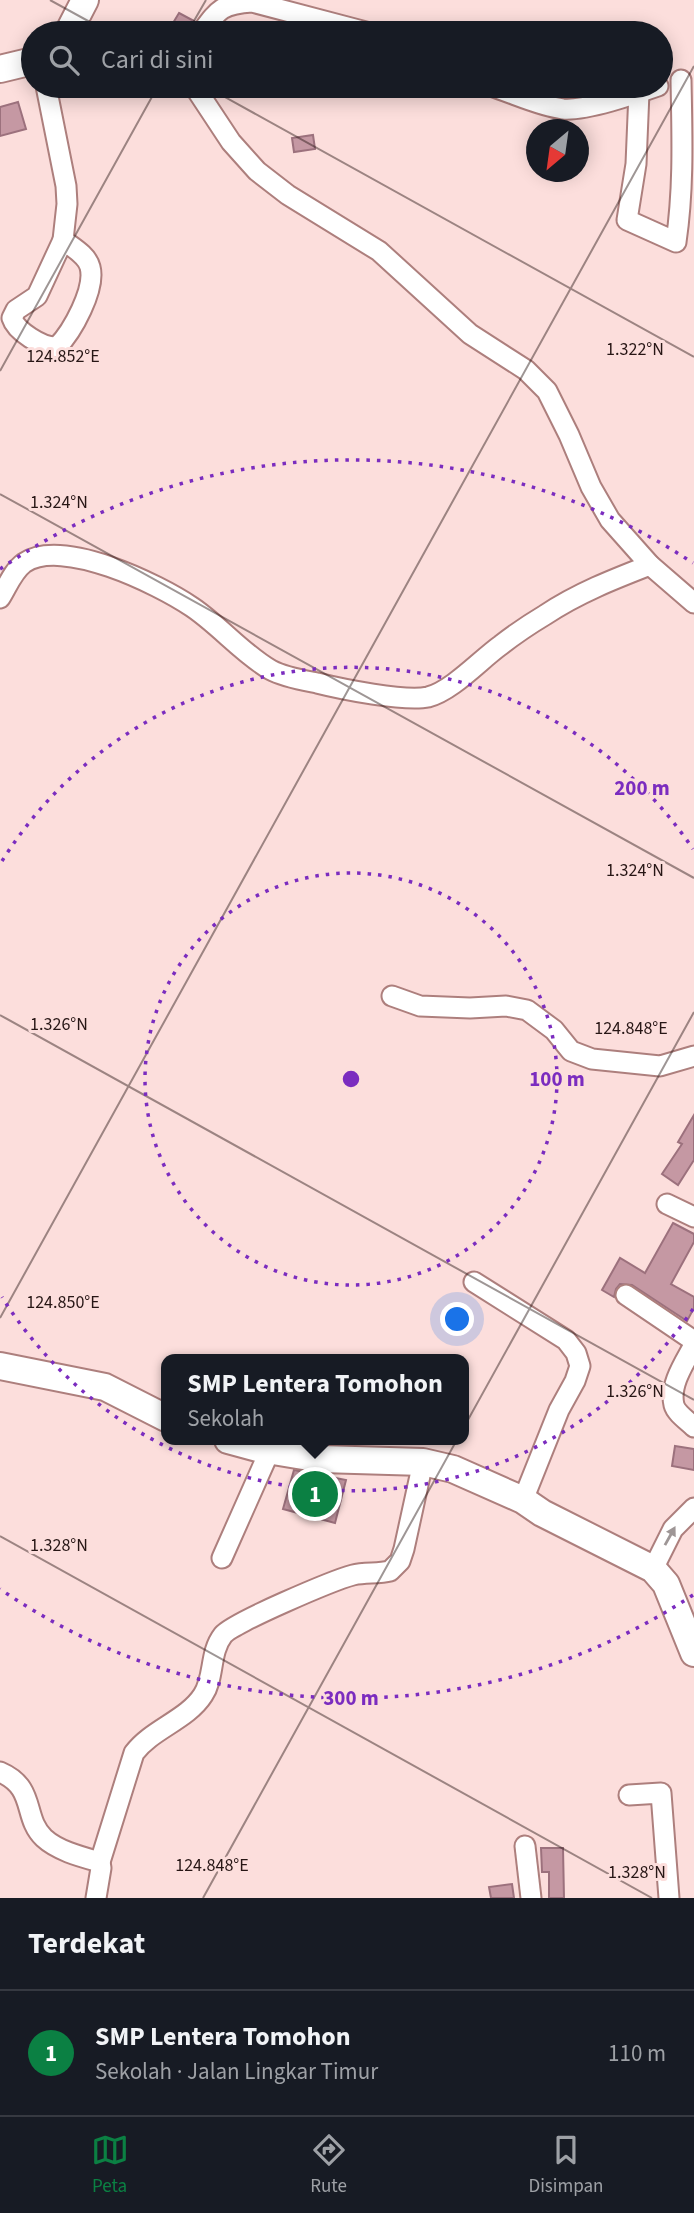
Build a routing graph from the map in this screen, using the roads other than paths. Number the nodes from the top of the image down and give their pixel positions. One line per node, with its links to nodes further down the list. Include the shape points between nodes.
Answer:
1 (85, 0): 2 (main road)
2 (74, 21)
3 (210, 21): 4 (street, via 220,9 252,2)
4 (324, 21)
5 (21, 64): 6 (main road)
6 (0, 69)
7 (688, 78): 12 (street, via 676,242 627,220)
8 (48, 98): 13 (street, via 66,186)
9 (202, 98): 15 (street, via 230,142 257,171 379,251 470,334 526,370 547,391 610,520)
10 (527, 98): 11 (street, via 569,109)
11 (616, 98)
12 (651, 98)
13 (63, 240): 13 (street, via 37,296 12,318 18,328 50,348 63,340 90,281 86,259)
14 (9, 564): 15 (street, via 51,555 96,563 162,588 271,670 320,684 415,698 440,692 502,644 581,593); 16 (street)
15 (650, 565): 17 (street)
16 (0, 598)
17 (694, 603)
18 (391, 996): 19 (street, via 420,1006 527,1010 554,1030 571,1051 592,1059 660,1066)
19 (694, 1056)
20 (667, 1204): 21 (street)
21 (694, 1217)
22 (474, 1282): 31 (street, via 566,1340 580,1366)
23 (626, 1295): 24 (street)
24 (694, 1343): 27 (street, via 678,1378 674,1402)
25 (0, 1366): 26 (main road, via 105,1387)
26 (161, 1415)
27 (694, 1427)
28 (249, 1445): 29 (main road)
29 (270, 1450): 30 (main road, via 321,1459); 33 (street)
30 (423, 1462): 31 (main road, via 453,1469); 39 (street, via 404,1549 390,1571 349,1576 223,1635 203,1696 134,1753)
31 (523, 1500): 34 (main road)
32 (694, 1508): 34 (street, one-way to 32, via 673,1529)
33 (222, 1558)
34 (653, 1569): 35 (main road, via 666,1584)
35 (694, 1652)
36 (0, 1772): 39 (street, via 22,1788 43,1837 61,1849)
37 (629, 1795): 42 (street, via 661,1793)
38 (525, 1846): 41 (street)
39 (100, 1862): 40 (street)
40 (96, 1898)
41 (531, 1898)
42 (669, 1898)

